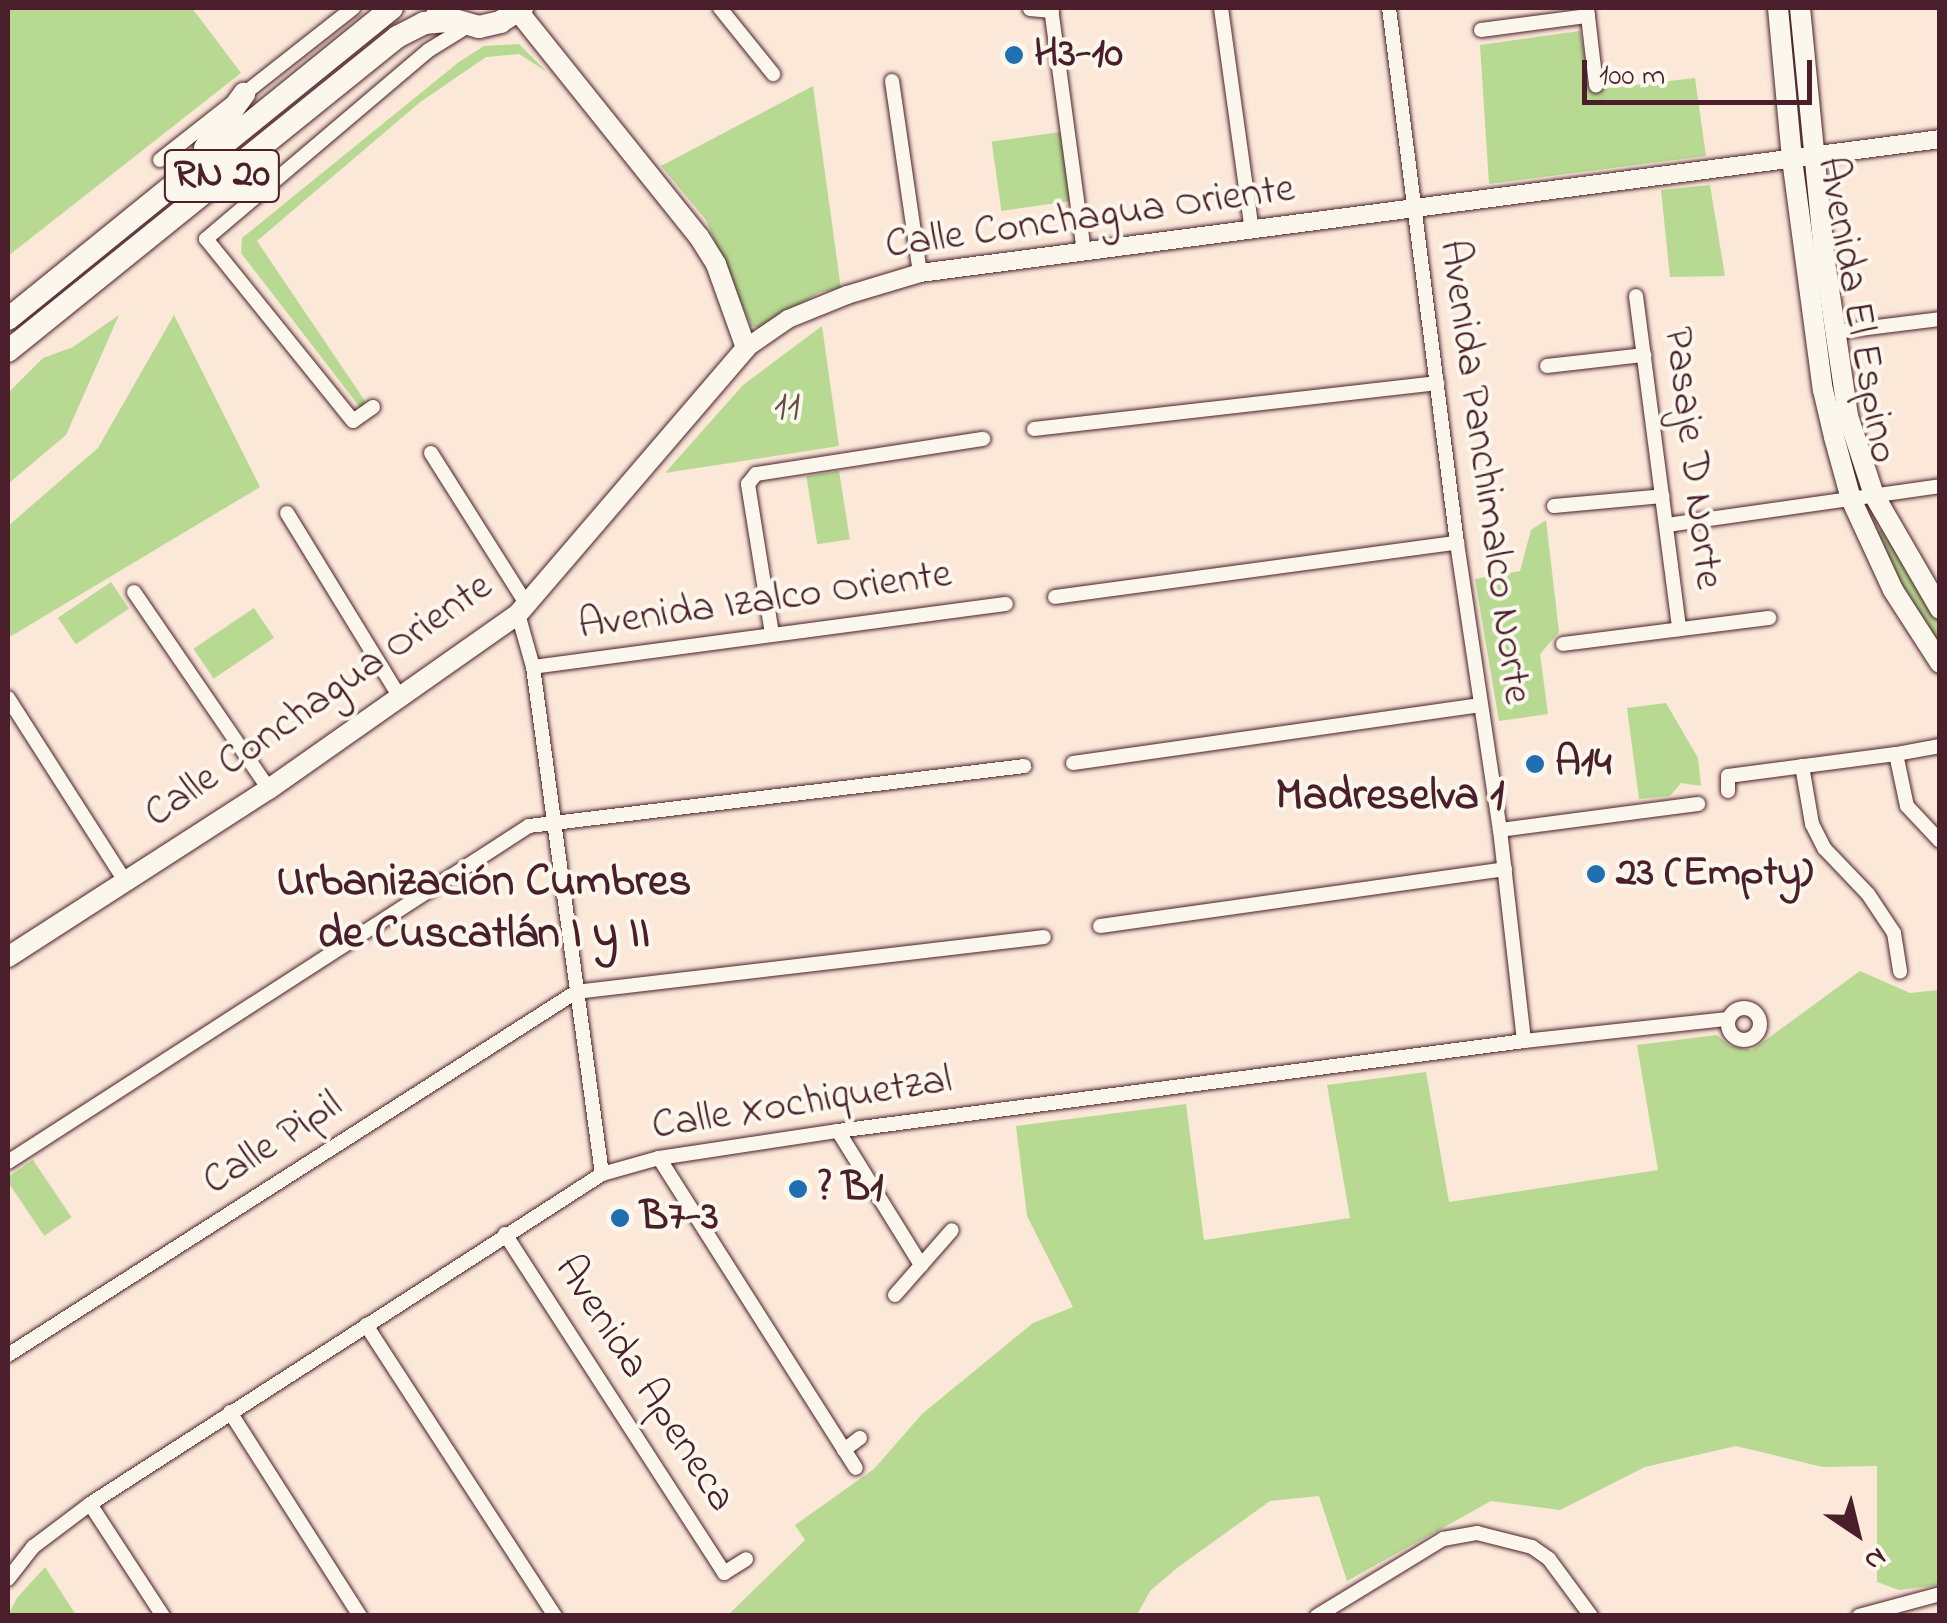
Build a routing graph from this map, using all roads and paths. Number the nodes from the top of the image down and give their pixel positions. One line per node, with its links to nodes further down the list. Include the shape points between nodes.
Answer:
1 (353, 8): 17 (street)
2 (392, 8): 21 (highway, RN 20)
3 (720, 8): 14 (street)
4 (1221, 8): 23 (street)
5 (1389, 8): 22 (street, Avenida Panchimalco Norte)
6 (1778, 8): 19 (main road, Avenida El Espino)
7 (1800, 8): 19 (main road, Avenida El Espino)
8 (520, 9): 12 (highway, RN 20, via 500,22); 30 (main road, via 700,236)
9 (1030, 9): 10 (street)
10 (1052, 9): 24 (street)
11 (1587, 12): 13 (street); 16 (street)
12 (448, 18): 31 (highway, RN 20, via 397,37); 35 (street, via 430,50 206,239 353,420)
13 (1481, 30)
14 (772, 74)
15 (892, 81): 25 (street)
16 (1596, 85)
17 (244, 94): 20 (street); 21 (highway)
18 (1940, 139): 19 (street, Calle Conchagua Oriente)
19 (1802, 157): 22 (street, Calle Conchagua Oriente); 29 (main road, Avenida El Espino); 42 (main road, Avenida El Espino, via 1823,390)
20 (160, 160)
21 (187, 173): 27 (highway, RN 20)
22 (1415, 210): 23 (street, Calle Conchagua Oriente); 34 (street, Avenida Panchimalco Norte)
23 (1252, 230): 24 (street, Calle Conchagua Oriente)
24 (1084, 252): 25 (street, Calle Conchagua Oriente)
25 (920, 274): 30 (street, Calle Conchagua Oriente, via 788,319)
26 (1636, 296): 32 (street, Pasaje D Norte)
27 (8, 319)
28 (1940, 319): 29 (street)
29 (1836, 332): 40 (main road, Avenida El Espino, via 1848,416)
30 (746, 348): 50 (main road, Calle Conchagua Oriente)
31 (8, 351)
32 (1644, 355): 33 (street); 41 (street, Pasaje D Norte)
33 (1547, 366)
34 (1437, 384): 36 (street); 46 (street, Avenida Panchimalco Norte)
35 (372, 408)
36 (1034, 429)
37 (983, 438): 54 (street, via 756,474 748,484)
38 (430, 453): 50 (street)
39 (1940, 486): 40 (street)
40 (1874, 495): 42 (street); 51 (main road, Avenida El Espino)
41 (1663, 496): 43 (street); 45 (street, Pasaje D Norte)
42 (1851, 499): 45 (street); 56 (main road, Avenida El Espino, via 1893,590)
43 (1554, 506)
44 (287, 513): 59 (street)
45 (1668, 525): 53 (street, Pasaje D Norte)
46 (1457, 543): 48 (street); 60 (street, Avenida Panchimalco Norte)
47 (134, 592): 67 (street)
48 (1055, 597)
49 (1006, 604): 54 (street, Avenida Izalco Oriente)
50 (522, 608): 57 (street); 59 (main road, Calle Conchagua Oriente)
51 (1940, 609)
52 (1769, 618): 53 (street)
53 (1679, 628): 55 (street)
54 (772, 634): 57 (street, Avenida Izalco Oriente)
55 (1564, 644)
56 (1940, 663)
57 (533, 668): 69 (street)
58 (8, 698): 73 (street)
59 (401, 699): 67 (main road, Calle Conchagua Oriente)
60 (1479, 706): 63 (street); 70 (street, Avenida Panchimalco Norte)
61 (1940, 746): 62 (street)
62 (1896, 754): 65 (street); 71 (street, via 1907,806)
63 (1073, 763)
64 (1024, 766): 69 (street)
65 (1802, 766): 66 (street); 77 (street, via 1812,824 1825,850 1868,894 1894,934)
66 (1728, 783)
67 (269, 789): 73 (main road, Calle Conchagua Oriente)
68 (1698, 804): 70 (street)
69 (552, 824): 78 (street); 83 (street, via 529,826)
70 (1500, 830): 72 (street, Avenida Panchimalco Norte)
71 (1940, 841)
72 (1505, 869): 74 (street); 80 (street, Avenida Panchimalco Norte)
73 (125, 881): 76 (main road, Calle Conchagua Oriente)
74 (1100, 926)
75 (1044, 937): 78 (street)
76 (8, 957)
77 (1900, 972)
78 (576, 992): 84 (street); 90 (street, Calle Pipil)
79 (1728, 1019): 80 (street, Calle Xochiquetzal)
80 (1524, 1041): 81 (street, Calle Xochiquetzal)
81 (838, 1131): 82 (street, Calle Xochiquetzal); 87 (street)
82 (659, 1158): 84 (street, Calle Xochiquetzal); 93 (street)
83 (8, 1162)
84 (602, 1174): 86 (street, Calle Xochiquetzal)
85 (952, 1230): 87 (street)
86 (505, 1234): 89 (street, Calle Xochiquetzal); 96 (street, Avenida Apeneca, via 724,1573)
87 (921, 1265): 88 (street)
88 (895, 1295)
89 (366, 1325): 91 (street, Calle Xochiquetzal); 101 (street)
90 (8, 1356)
91 (230, 1412): 95 (street, Calle Xochiquetzal); 100 (street)
92 (860, 1438): 93 (street)
93 (844, 1450): 94 (street)
94 (856, 1468)
95 (90, 1504): 97 (street, Calle Xochiquetzal, via 34,1547); 99 (street)
96 (746, 1559)
97 (8, 1579)
98 (1940, 1594): 104 (street)
99 (164, 1616)
100 (360, 1616)
101 (555, 1616)
102 (1317, 1616): 103 (street, via 1443,1539 1477,1533 1549,1558)
103 (1591, 1616)
104 (1859, 1616)

